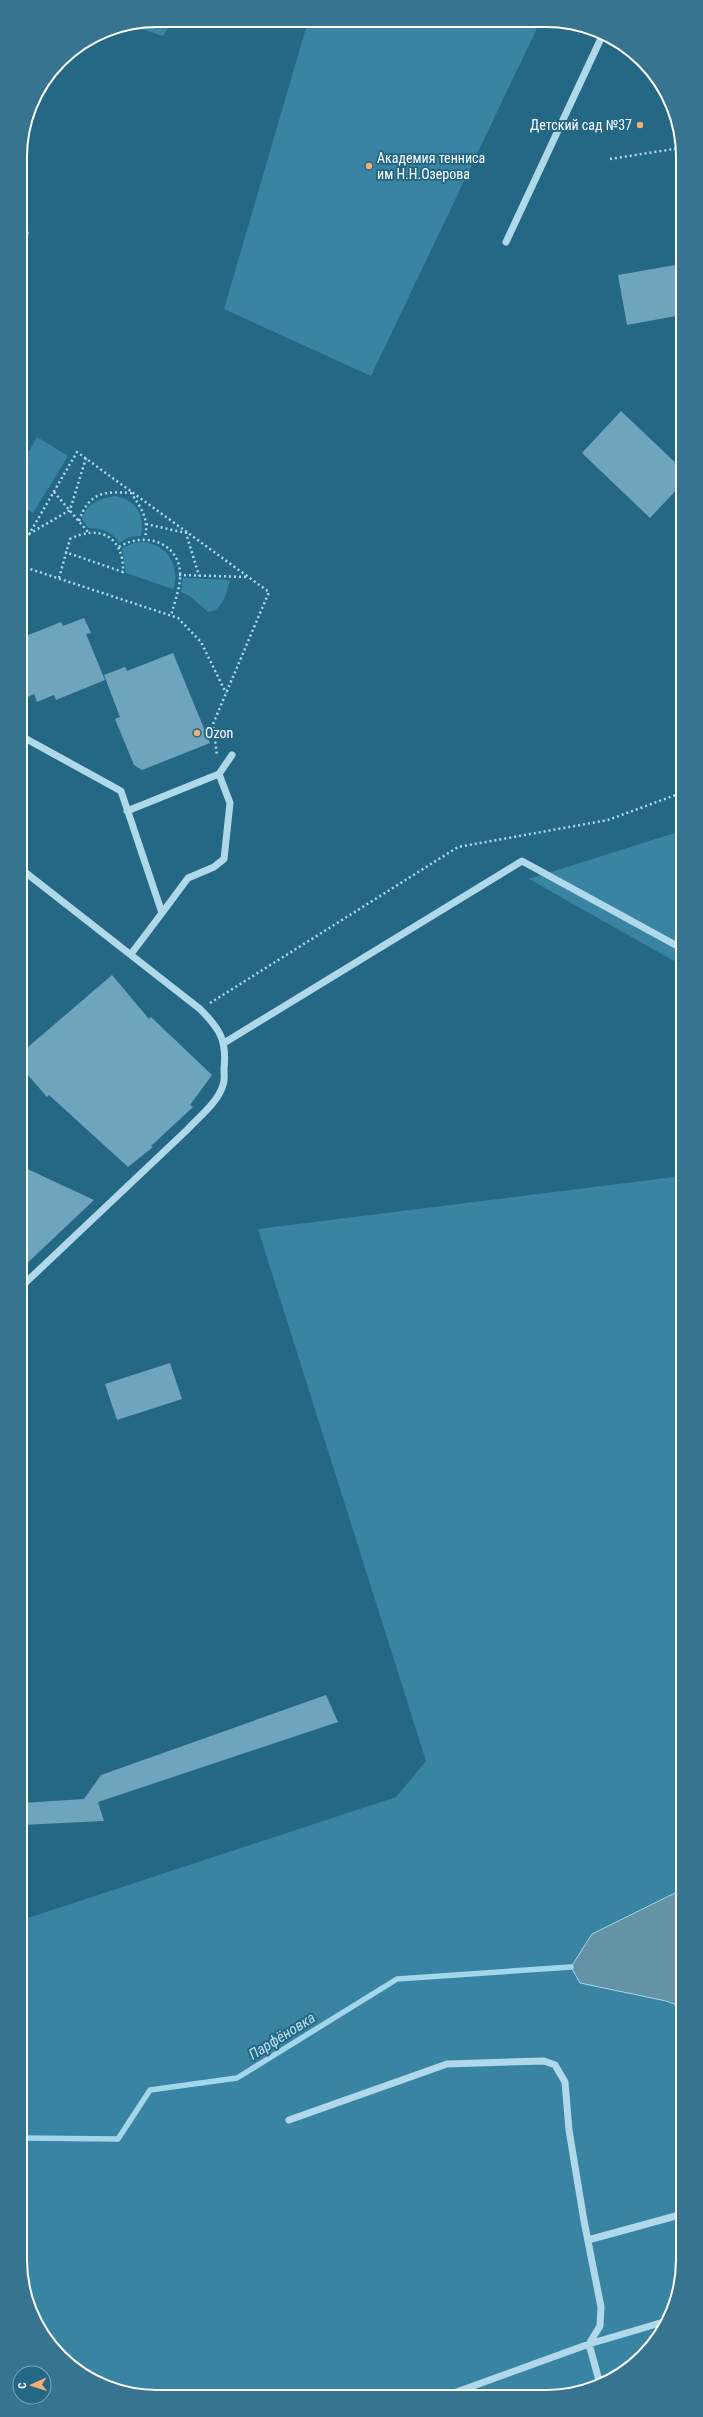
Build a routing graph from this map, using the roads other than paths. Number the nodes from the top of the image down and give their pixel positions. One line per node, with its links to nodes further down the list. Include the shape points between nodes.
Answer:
1 (600, 38): 2 (street)
2 (506, 242)
3 (27, 739): 6 (street, via 121,791)
4 (232, 755): 5 (street)
5 (219, 774): 6 (street); 8 (street, via 230,803 224,859 214,867 188,878)
6 (127, 810): 8 (street)
7 (27, 874): 10 (street)
8 (162, 913): 10 (street)
9 (676, 945): 11 (street, via 522,861)
10 (131, 954): 11 (street, via 200,1009 217,1026)
11 (224, 1043): 12 (street, via 223,1085 212,1104)
12 (27, 1281)
13 (289, 2120): 15 (street, via 447,2064 544,2061 555,2065 565,2082 569,2130)
14 (676, 2216): 15 (street)
15 (588, 2240): 17 (street, via 601,2307 600,2326)
16 (660, 2323): 17 (street)
17 (589, 2344): 18 (street); 19 (street)
18 (599, 2379)
19 (462, 2390)

